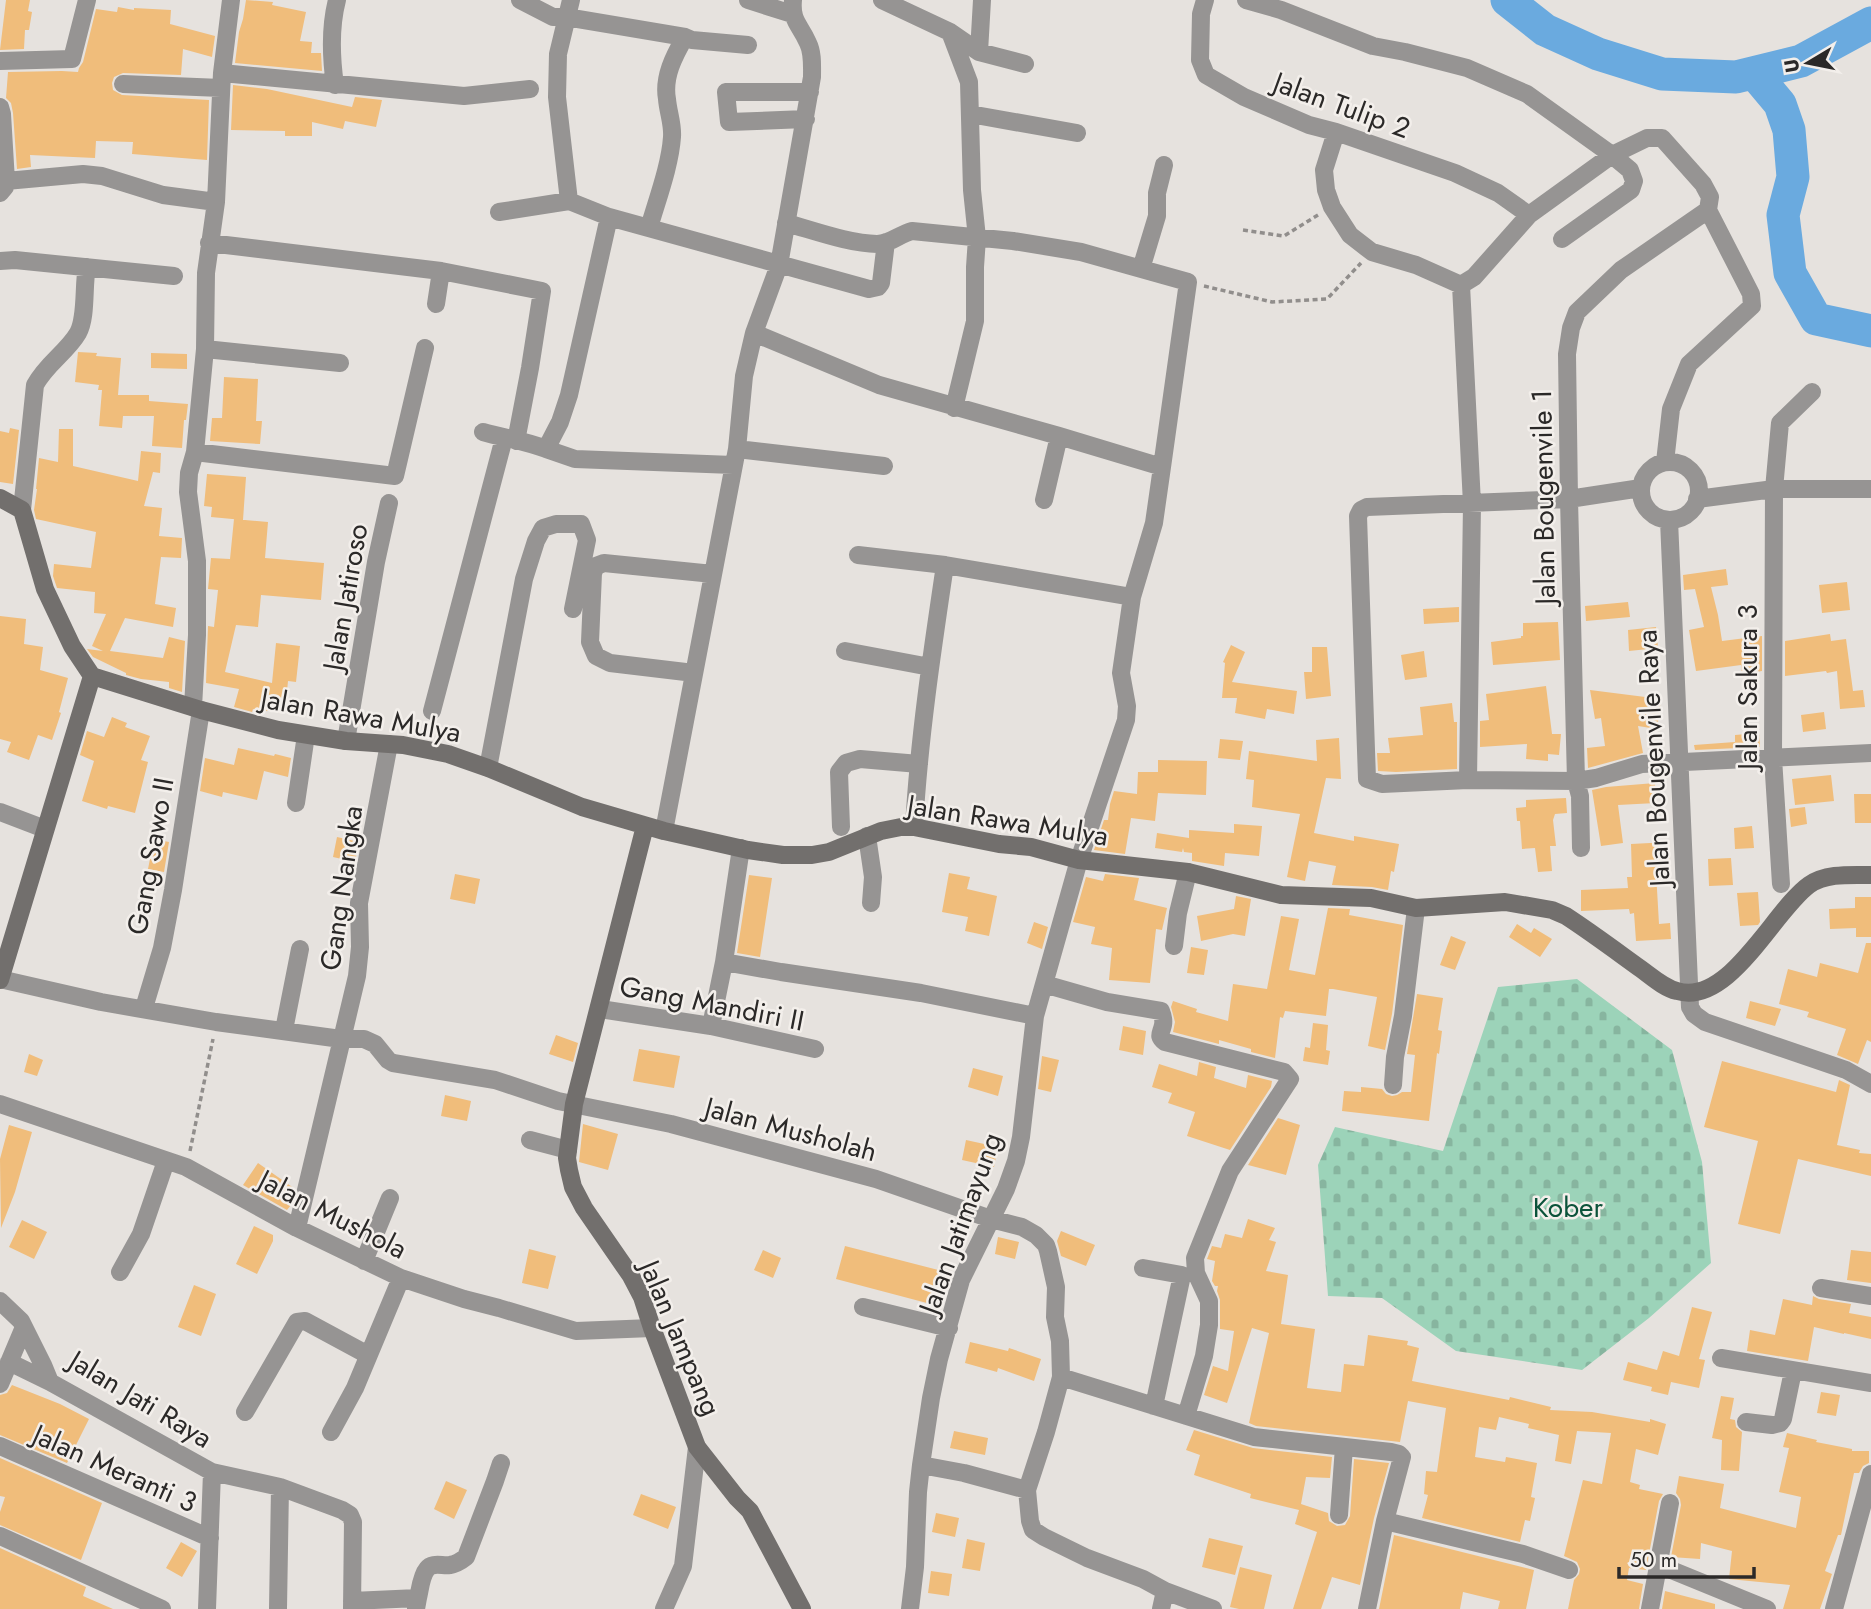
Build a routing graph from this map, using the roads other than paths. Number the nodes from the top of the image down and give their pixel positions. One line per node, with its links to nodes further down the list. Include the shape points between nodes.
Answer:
1 (87, 0): 16 (street, via 72,60)
2 (232, 0): 18 (street, Gang Sawo II)
3 (337, 0): 20 (street, via 332,63)
4 (520, 0): 11 (street, via 554,17)
5 (748, 0): 10 (street)
6 (882, 0): 12 (street)
7 (982, 0): 15 (street)
8 (1205, 0): 26 (street, Jalan Tulip 2, via 1200,60 1206,75 1244,97)
9 (1246, 0): 28 (street, via 1373,46 1466,68 1527,94)
10 (792, 7): 22 (street, via 809,45)
11 (569, 8): 13 (street); 31 (street, via 558,54 557,97)
12 (950, 32): 15 (street); 24 (street, via 969,82)
13 (685, 37): 14 (street); 38 (street, via 667,79 670,152)
14 (748, 45)
15 (979, 52): 17 (street)
16 (0, 61)
17 (1025, 64)
18 (222, 80): 19 (street); 20 (street); 32 (street, Gang Sawo II)
19 (123, 85)
20 (335, 85): 21 (street, via 464,96)
21 (530, 89)
22 (810, 92): 25 (street); 25 (street, via 726,92 729,122)
23 (0, 107): 30 (street)
24 (970, 114): 27 (street); 39 (street)
25 (806, 119): 37 (street)
26 (1336, 132): 35 (street, Jalan Tulip 2, via 1455,173 1498,193); 49 (street, via 1324,170 1326,190 1350,235 1372,252)
27 (1077, 133)
28 (1612, 155): 33 (street, via 1647,138 1662,138 1703,184 1710,197); 35 (street); 40 (street, via 1630,170 1631,190)
29 (1164, 165): 46 (street, via 1157,216)
30 (3, 187): 32 (street, via 83,174 163,195)
31 (569, 201): 34 (street); 36 (street)
32 (216, 202): 42 (street, Gang Sawo II)
33 (1708, 210): 63 (street, via 1751,294 1752,306 1689,364 1671,409); 70 (street, Jalan Bougenvile 1, via 1621,270 1577,312 1567,354)
34 (499, 212)
35 (1530, 215): 49 (street, via 1474,277)
36 (609, 217): 38 (street); 60 (street, via 569,395)
37 (786, 223): 41 (street, via 857,242); 44 (street)
38 (649, 228): 44 (street)
39 (977, 238): 41 (street, via 912,231); 46 (street, via 1081,252); 56 (street, via 975,321)
40 (1562, 239)
41 (886, 242): 44 (street, via 881,282 874,289)
42 (209, 243): 47 (street); 52 (street, Gang Sawo II)
43 (0, 261): 45 (street)
44 (779, 265): 51 (street)
45 (87, 267): 48 (street); 75 (street, via 80,330 35,385)
46 (1141, 269): 65 (street, Jalan Jatimayung, via 1188,282)
47 (441, 271): 50 (street); 59 (street, via 542,291 530,368)
48 (174, 276)
49 (1461, 285): 74 (street)
50 (436, 304)
51 (754, 333): 56 (street, via 879,385); 62 (street)
52 (205, 348): 54 (street); 61 (street, Gang Sawo II)
53 (425, 348): 61 (street, via 395,476)
54 (340, 363)
55 (1812, 393): 67 (street, Jalan Sakura 3, via 1780,423)
56 (954, 408): 58 (street)
57 (483, 432): 59 (street)
58 (1059, 436): 65 (street); 72 (street)
59 (510, 439): 60 (street); 87 (street)
60 (546, 449): 62 (street, via 575,459)
61 (195, 452): 86 (street, Gang Sawo II, via 188,492 197,561)
62 (735, 457): 64 (street); 79 (street)
63 (1665, 462): 66 (street, via 1649,471); 71 (street, via 1691,472)
64 (884, 466)
65 (1162, 467): 80 (street, Jalan Jatimayung, via 1154,523)
66 (1641, 488): 70 (street); 76 (street, via 1651,513)
67 (1774, 489): 68 (street); 71 (street); 92 (street, Jalan Sakura 3)
68 (1871, 489)
69 (0, 498): 75 (main road)
70 (1569, 499): 74 (street); 97 (street, Jalan Bougenvile 1)
71 (1698, 499): 76 (street, via 1686,515)
72 (1044, 500)
73 (389, 503): 89 (street, Jalan Jatiroso)
74 (1472, 504): 96 (street); 96 (street, via 1367,507 1358,516 1367,779 1382,784)
75 (22, 510): 85 (main road, via 45,589)
76 (1669, 520): 93 (street, Jalan Bougenvile Raya)
77 (858, 555): 78 (street)
78 (945, 565): 80 (street); 83 (street)
79 (713, 574): 84 (street); 84 (street, via 604,563 593,573 590,642 596,656 610,663)
80 (1132, 597): 108 (street, Jalan Jatimayung, via 1121,673 1126,720)
81 (573, 609): 95 (street, via 587,540 581,524 556,524 543,528 524,579)
82 (845, 651): 83 (street)
83 (930, 667): 94 (street)
84 (694, 673): 104 (street)
85 (92, 676): 86 (main road, Jalan Rawa Mulya); 103 (main road)
86 (197, 709): 88 (main road, Jalan Rawa Mulya); 120 (street, Gang Sawo II, via 173,890)
87 (432, 711)
88 (306, 735): 89 (main road, Jalan Rawa Mulya); 98 (street)
89 (346, 741): 90 (main road, Jalan Rawa Mulya)
90 (389, 744): 95 (main road, Jalan Rawa Mulya, via 448,754); 125 (street, Gang Nangka, via 359,903 357,975)
91 (1871, 753): 92 (street)
92 (1773, 758): 93 (street); 111 (street, Jalan Sakura 3)
93 (1680, 762): 97 (street, via 1642,764); 119 (street, Jalan Bougenvile Raya)
94 (919, 764): 101 (street, via 860,759 846,763 839,772); 102 (street)
95 (488, 768): 100 (main road, Jalan Rawa Mulya, via 582,807)
96 (1468, 780): 97 (street)
97 (1576, 781): 107 (street, Jalan Bougenvile 1)
98 (296, 803)
99 (0, 813): 103 (street)
100 (645, 826): 104 (main road, Jalan Rawa Mulya); 121 (main road, Jalan Jampang)
101 (841, 827)
102 (915, 827): 105 (main road, Jalan Rawa Mulya); 108 (main road, Jalan Rawa Mulya)
103 (45, 829): 117 (main road)
104 (664, 831): 106 (main road, Jalan Rawa Mulya)
105 (867, 836): 106 (main road, Jalan Rawa Mulya, via 813,855); 112 (street, via 873,877)
106 (741, 848): 116 (street)
107 (1581, 848)
108 (1079, 860): 109 (main road, Jalan Rawa Mulya); 118 (street, Jalan Jatimayung)
109 (1188, 872): 113 (main road, Jalan Rawa Mulya, via 1281,895 1371,898); 114 (street)
110 (1871, 874): 119 (main road, via 1823,878 1808,886 1739,964 1713,985)
111 (1781, 884)
112 (871, 903)
113 (1416, 908): 119 (main road, Jalan Rawa Mulya, via 1504,902 1552,910 1669,988); 128 (street)
114 (1174, 946)
115 (300, 949): 124 (street)
116 (724, 962): 122 (street); 123 (street)
117 (0, 980): 120 (street, Jalan Musholah)
118 (1044, 984): 122 (street, Jalan Jatimayung); 158 (street, via 1161,1011 1160,1035 1165,1042 1284,1072 1290,1079 1230,1171 1195,1258 1196,1273 1209,1301 1209,1325)
119 (1689, 993): 127 (street, via 1690,1007 1705,1022 1846,1070)
120 (144, 1009): 124 (street, Jalan Musholah)
121 (600, 1009): 123 (street, Gang Mandiri II); 130 (main road, Jalan Jampang)
122 (1035, 1016): 135 (street, Jalan Jatimayung, via 1016,1161)
123 (711, 1026): 126 (street, Gang Mandiri II)
124 (284, 1030): 125 (street, Jalan Musholah)
125 (341, 1039): 130 (street, Jalan Musholah, via 372,1042 393,1063 495,1080); 136 (street, Gang Nangka)
126 (815, 1049)
127 (1871, 1084)
128 (1394, 1085)
129 (0, 1104): 133 (street, Jalan Mushola)
130 (574, 1104): 132 (main road, Jalan Jampang); 135 (street, Jalan Musholah, via 671,1124 876,1179)
131 (530, 1140): 132 (street)
132 (568, 1150): 146 (main road, Jalan Jampang, via 573,1187 631,1276)
133 (166, 1161): 136 (street, Jalan Mushola, via 186,1167); 139 (street, via 141,1234)
134 (390, 1198): 137 (street)
135 (991, 1219): 147 (street, Jalan Jatimayung, via 961,1280); 152 (street, Jalan Musholah, via 1022,1227 1046,1245 1056,1287)
136 (298, 1228): 137 (street, Jalan Mushola)
137 (364, 1261): 140 (street, Jalan Mushola)
138 (1143, 1268): 156 (street, via 1182,1275)
139 (120, 1272)
140 (401, 1279): 146 (street, Jalan Mushola, via 576,1331); 148 (street)
141 (1821, 1288): 142 (street)
142 (1871, 1296)
143 (0, 1301): 145 (street, Jalan Jati Raya)
144 (863, 1307): 147 (street)
145 (24, 1327): 150 (street); 153 (street, Jalan Jati Raya)
146 (652, 1328): 162 (main road, Jalan Jampang)
147 (949, 1328): 165 (street, Jalan Jatimayung, via 931,1398)
148 (368, 1355): 157 (street, via 305,1321 297,1322); 160 (street)
149 (1721, 1358): 151 (street)
150 (9, 1362): 153 (street); 155 (street)
151 (1793, 1371): 154 (street); 159 (street, via 1780,1423)
152 (1061, 1377): 156 (street); 169 (street, Jalan Musholah)
153 (50, 1382): 166 (street, Jalan Jati Raya)
154 (1871, 1383)
155 (0, 1384)
156 (1154, 1406): 158 (street)
157 (244, 1412)
158 (1186, 1416): 163 (street, via 1254,1437)
159 (1746, 1422)
160 (331, 1432)
161 (0, 1446): 174 (street, Jalan Meranti 3)
162 (697, 1447): 183 (street, via 683,1566); 184 (main road, Jalan Jampang, via 750,1511)
163 (1345, 1447): 171 (street); 172 (street, via 1402,1457)
164 (501, 1463): 178 (street, via 466,1557 450,1565 428,1567)
165 (921, 1465): 169 (street); 185 (street, Jalan Jatimayung)
166 (212, 1472): 168 (street, Jalan Jati Raya); 174 (street)
167 (1871, 1474): 190 (street)
168 (280, 1487): 179 (street, Jalan Jati Raya, via 350,1515); 182 (street)
169 (1027, 1490): 177 (street, via 1033,1530 1087,1558 1143,1579)
170 (1670, 1503): 175 (street)
171 (1339, 1515)
172 (1385, 1521): 176 (street, via 1523,1554); 187 (street)
173 (0, 1536): 180 (street)
174 (209, 1538): 181 (street)
175 (1659, 1565): 188 (street); 189 (street)
176 (1569, 1570)
177 (1163, 1600): 186 (street)
178 (417, 1604): 179 (street)
179 (352, 1605)
180 (162, 1609)
181 (207, 1609)
182 (278, 1609)
183 (664, 1609)
184 (802, 1609)
185 (910, 1609)
186 (1213, 1609)
187 (1367, 1609)
188 (1650, 1609)
189 (1767, 1609)
190 (1834, 1609)

